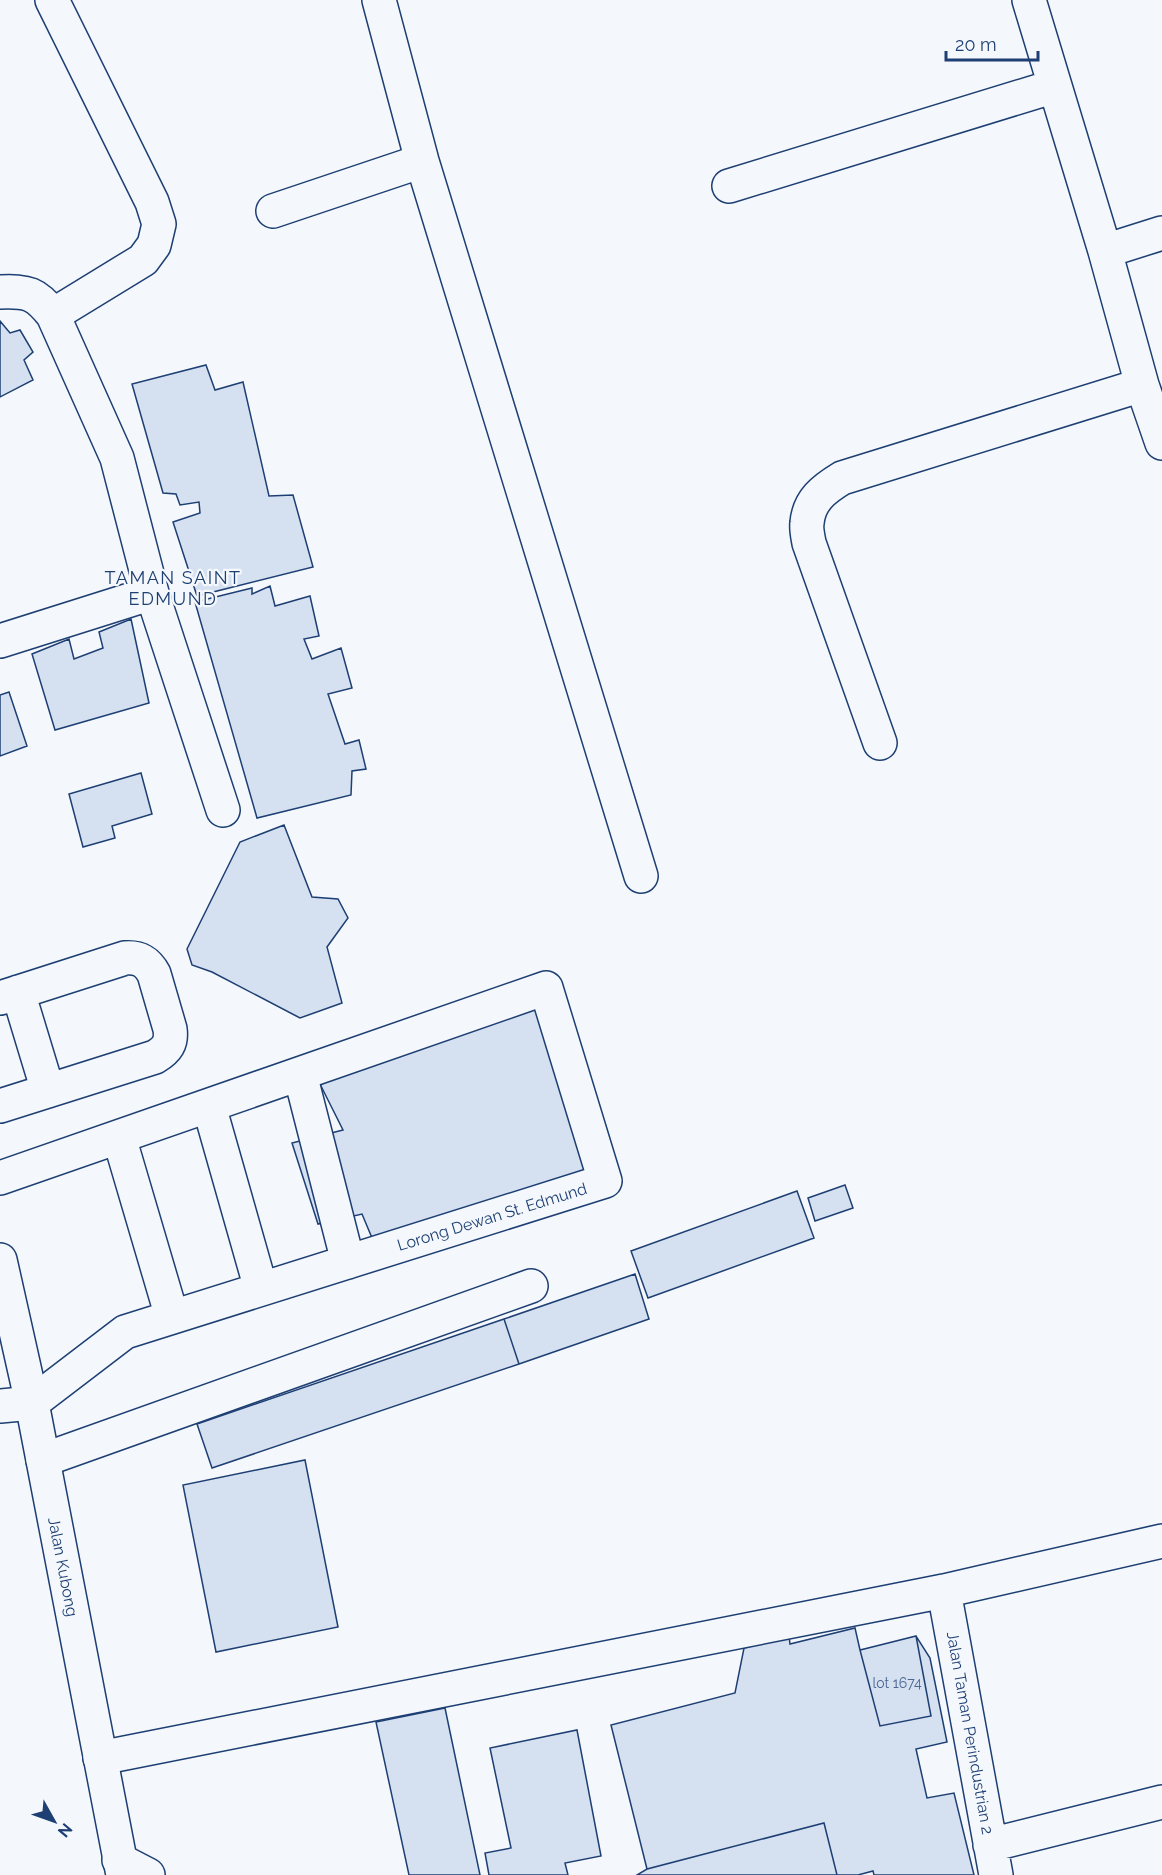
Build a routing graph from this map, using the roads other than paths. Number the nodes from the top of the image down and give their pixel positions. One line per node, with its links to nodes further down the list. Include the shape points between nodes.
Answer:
1 (52, 0): 11 (main road, via 152,202 159,224 154,245 142,260)
2 (379, 0): 5 (main road)
3 (1029, 0): 4 (main road)
4 (1055, 86): 6 (main road); 9 (main road)
5 (423, 161): 7 (main road); 18 (main road)
6 (729, 186)
7 (273, 211)
8 (1162, 233): 9 (main road)
9 (1105, 250): 12 (main road)
10 (0, 292): 11 (main road, via 21,291 41,300)
11 (53, 315): 14 (main road, via 117,458)
12 (1142, 385): 13 (main road); 16 (main road, via 842,478 825,488 812,504 807,523 809,543)
13 (1162, 443)
14 (152, 593): 15 (main road); 17 (main road)
15 (0, 641)
16 (880, 743)
17 (223, 810)
18 (641, 876)
19 (9, 995): 21 (main road); 21 (main road, via 125,958 134,957 150,965 170,1029 169,1046 155,1057)
20 (300, 1074): 23 (main road, Lorong Dewan St. Edmund); 27 (main road); 27 (main road, Lorong Dewan St. Edmund, via 546,988 605,1181)
21 (48, 1091): 22 (main road)
22 (0, 1106)
23 (209, 1106): 24 (main road, Lorong Dewan St. Edmund); 29 (main road)
24 (119, 1137): 25 (main road, Lorong Dewan St. Edmund); 30 (main road)
25 (0, 1178)
26 (0, 1260): 31 (main road, Jalan Kubong)
27 (348, 1262): 29 (main road, Lorong Dewan St. Edmund)
28 (531, 1286): 33 (main road)
29 (261, 1289): 30 (main road, Lorong Dewan St. Edmund)
30 (172, 1317): 31 (main road, Lorong Dewan St. Edmund, via 124,1332)
31 (32, 1403): 32 (main road); 33 (main road, Jalan Kubong)
32 (0, 1406)
33 (43, 1460): 36 (main road, Jalan Kubong)
34 (1162, 1541): 35 (main road)
35 (944, 1591): 36 (main road); 38 (main road, Jalan Taman Perindustrian 2)
36 (100, 1758): 39 (main road, Jalan Kubong)
37 (1162, 1802): 38 (main road)
38 (993, 1860)
39 (121, 1867): 40 (main road)
40 (148, 1875)

